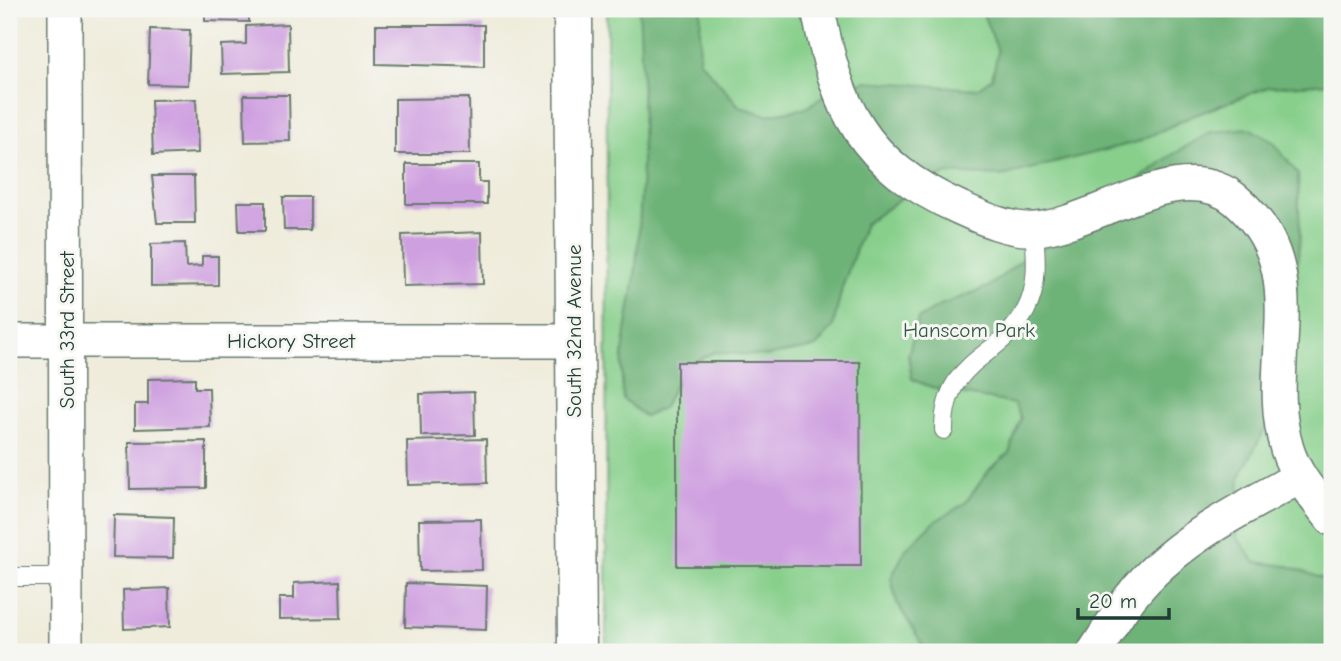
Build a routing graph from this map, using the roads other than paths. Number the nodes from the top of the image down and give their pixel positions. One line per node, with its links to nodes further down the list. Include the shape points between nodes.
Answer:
1 (65, 9): 6 (street, South 33rd Street)
2 (573, 9): 7 (street, South 32nd Avenue)
3 (818, 9): 4 (street, via 841,99 875,151 906,178 950,204 996,223)
4 (1034, 229): 8 (lane, via 1035,279 1026,311 956,379 946,399); 9 (street, via 1182,184 1218,188 1237,201 1274,250 1282,280 1280,412)
5 (9, 341): 6 (street, Hickory Street)
6 (68, 341): 7 (street, Hickory Street); 12 (street, South 33rd Street)
7 (573, 341): 14 (street, South 32nd Avenue)
8 (944, 430)
9 (1298, 478): 10 (street); 15 (street, via 1214,525 1172,556 1134,592)
10 (1332, 519)
11 (9, 577): 12 (lane)
12 (66, 577): 13 (street, South 33rd Street)
13 (66, 652)
14 (577, 652)
15 (1094, 652)

